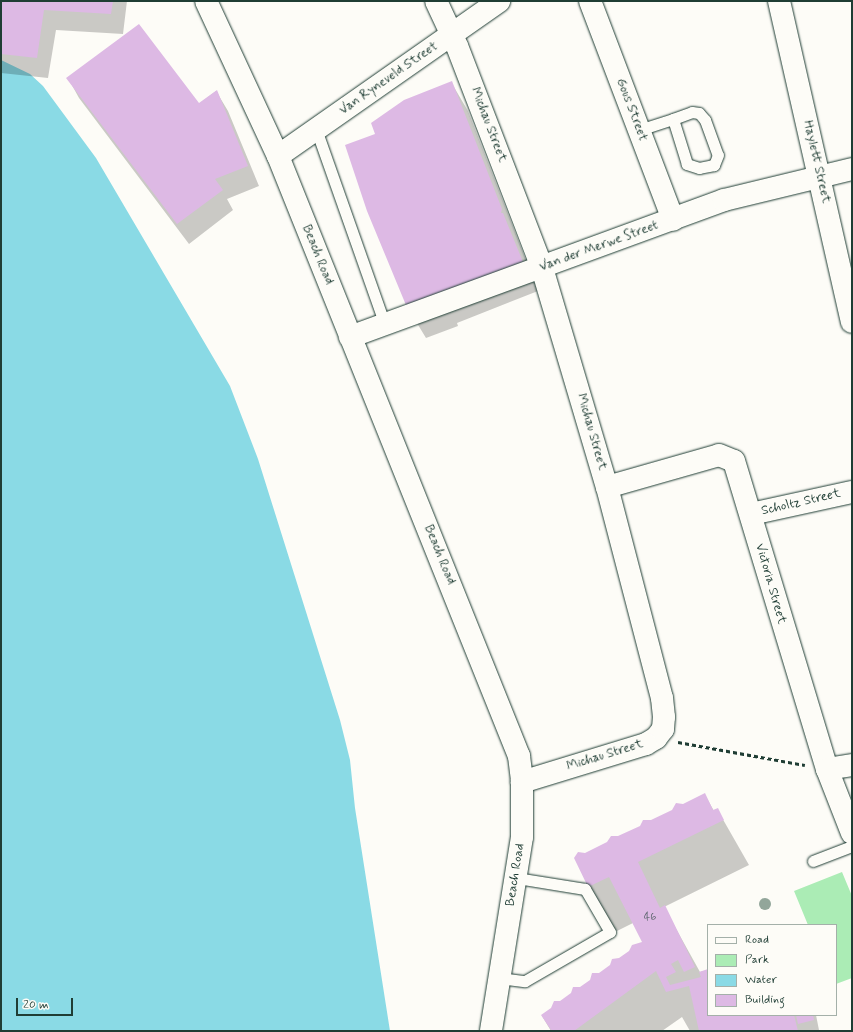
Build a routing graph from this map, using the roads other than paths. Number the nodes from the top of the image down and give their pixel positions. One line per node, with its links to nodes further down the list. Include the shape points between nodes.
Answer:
1 (206, 1): 8 (street, Beach Road)
2 (220, 1): 8 (street, Beach Road)
3 (436, 1): 7 (street, Michau Street)
4 (590, 1): 11 (street, Gous Street)
5 (779, 1): 14 (street, Haylett Street)
6 (496, 2): 7 (street, Van Ryneveld Street)
7 (453, 35): 10 (street, Van Ryneveld Street); 16 (street, Michau Street)
8 (253, 98): 12 (street, Beach Road)
9 (673, 119): 9 (lane, via 687,164 699,168 714,165 718,155 702,115 692,112); 11 (lane)
10 (316, 129): 12 (street, Van Ryneveld Street); 18 (lane)
11 (639, 130): 15 (street, Gous Street)
12 (278, 156): 19 (street, Beach Road)
13 (852, 169): 14 (street, Van der Merwe Street)
14 (819, 177): 15 (street, Van der Merwe Street, via 742,195); 17 (street, Haylett Street)
15 (673, 220): 16 (street, Van der Merwe Street)
16 (542, 268): 18 (street, Van der Merwe Street); 20 (street, Michau Street)
17 (852, 322)
18 (385, 325): 19 (street, Van der Merwe Street)
19 (350, 338): 25 (street, Beach Road, via 506,719 519,756)
20 (607, 487): 22 (street, Victoria Street, via 713,456 726,456 737,465); 25 (street, Michau Street, via 662,698 664,723 656,738 646,744)
21 (852, 492): 22 (street, Scholtz Street)
22 (751, 514): 24 (street, Victoria Street)
23 (852, 765): 24 (street)
24 (826, 769): 26 (street, Victoria Street)
25 (522, 782): 29 (street, Beach Road, via 522,837)
26 (852, 833)
27 (852, 846): 28 (lane)
28 (813, 862)
29 (516, 878): 30 (street, Beach Road); 30 (lane, via 585,889 610,932 525,980)
30 (499, 978): 31 (street, Beach Road)
31 (491, 1031)

